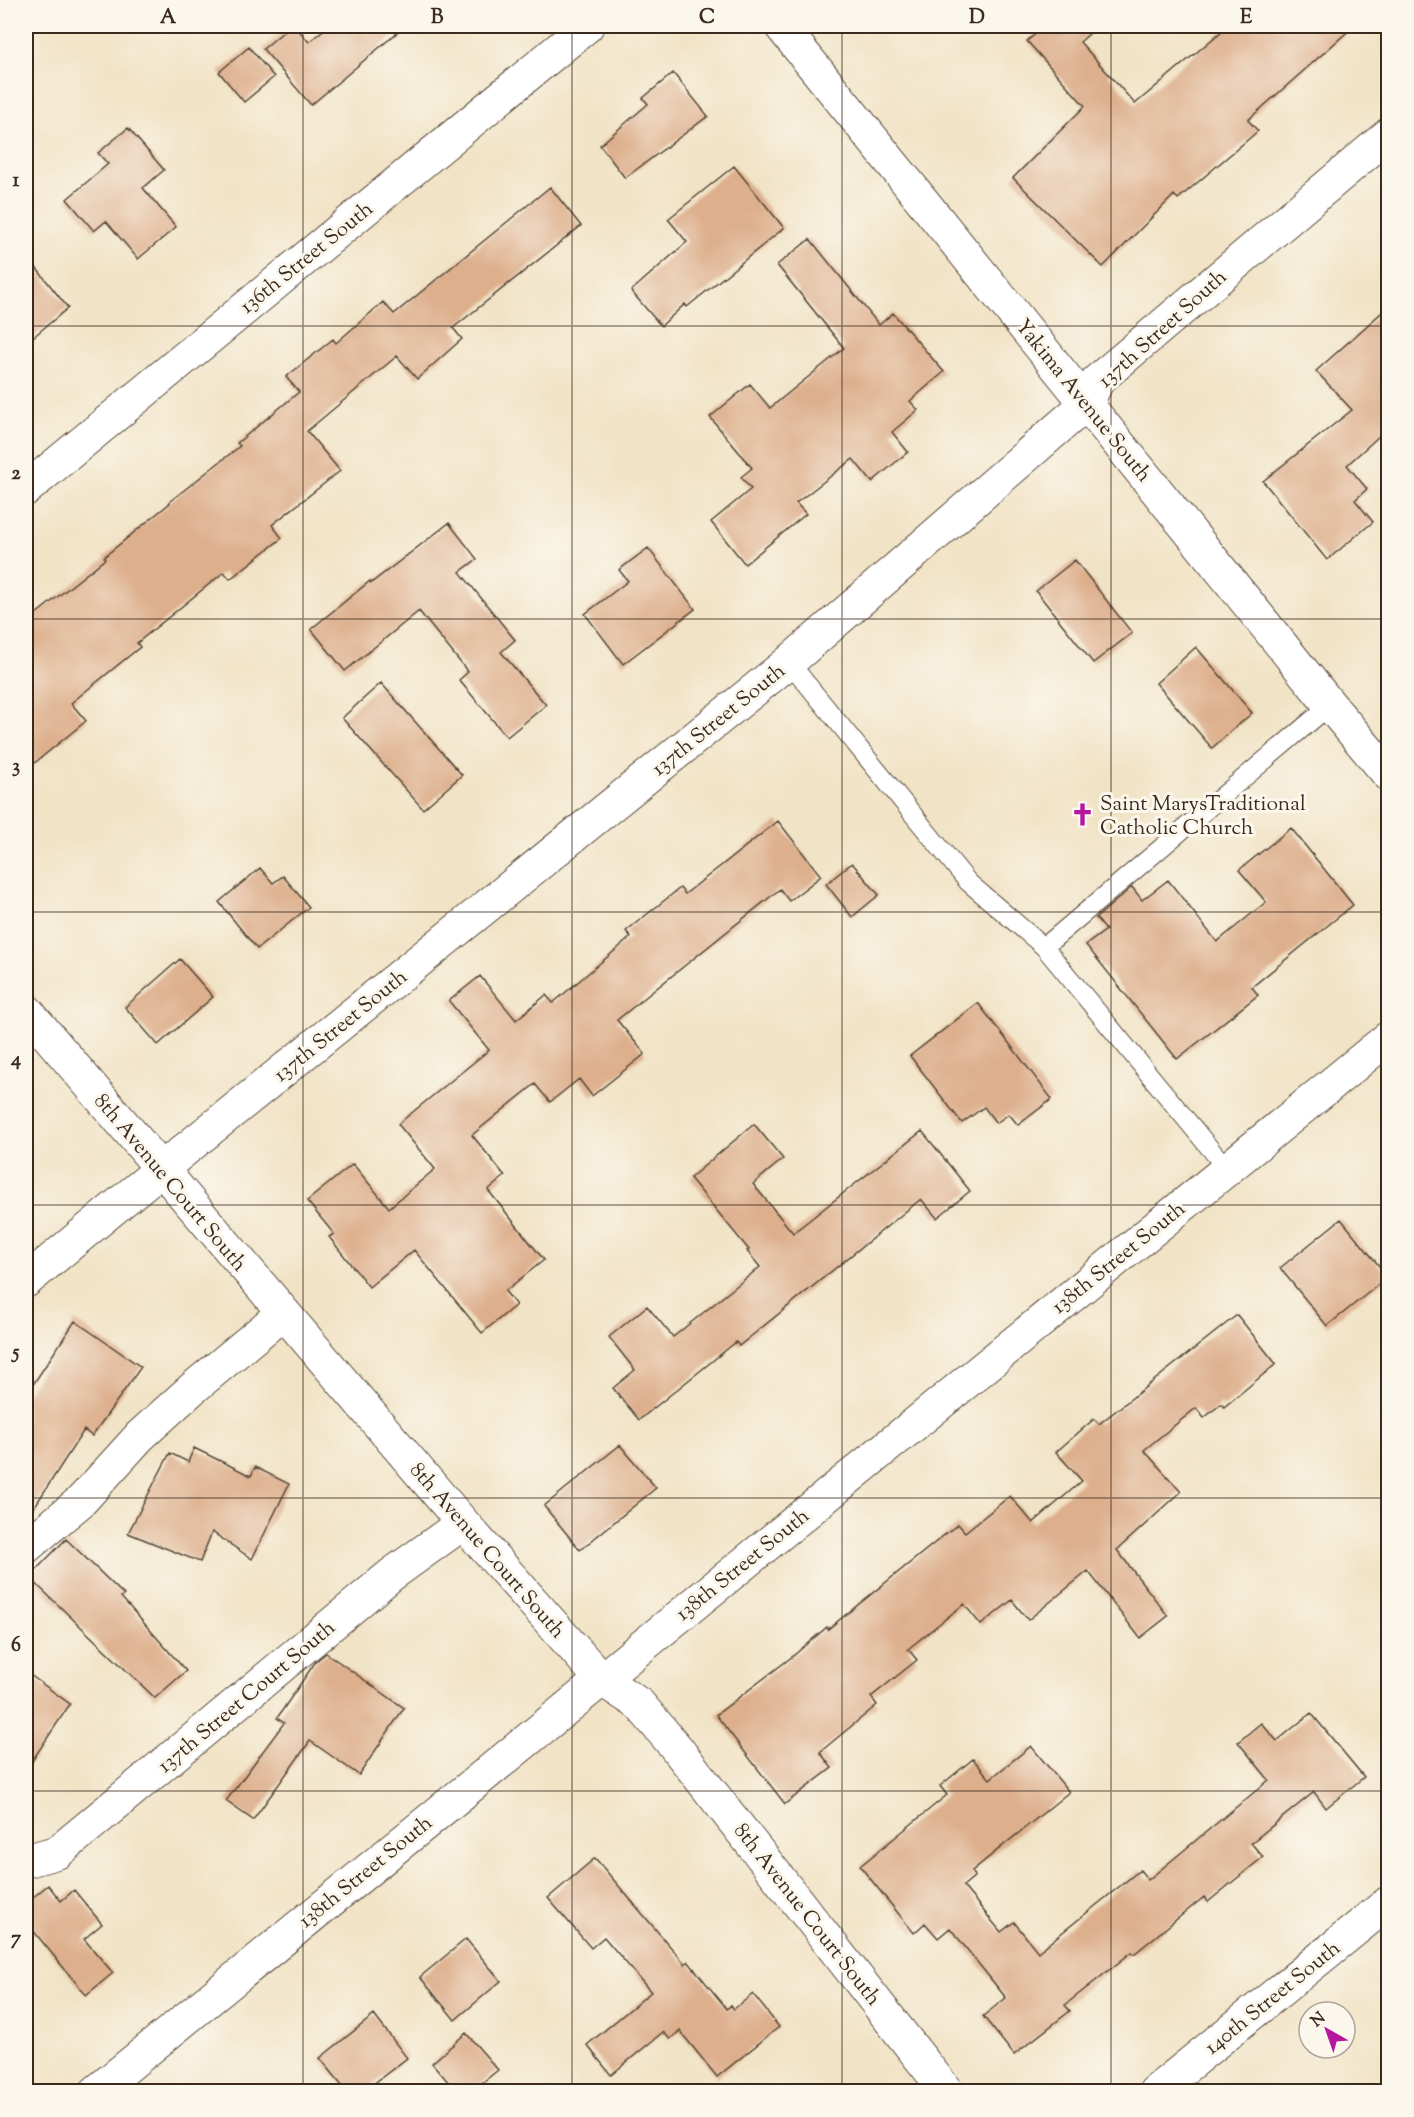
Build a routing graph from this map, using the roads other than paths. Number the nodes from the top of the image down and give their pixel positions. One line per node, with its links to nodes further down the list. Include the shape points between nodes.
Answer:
1 (587, 26): 5 (street, 136th Street South)
2 (781, 26): 4 (street, Yakima Avenue South)
3 (1389, 135): 4 (street, 137th Street South, via 1098,380)
4 (1087, 403): 6 (street, 137th Street South); 7 (street, Yakima Avenue South)
5 (26, 489)
6 (789, 662): 9 (lane, via 968,882); 13 (street, 137th Street South)
7 (1330, 705): 8 (street, Yakima Avenue South); 9 (lane)
8 (1389, 774)
9 (1044, 947): 12 (lane)
10 (26, 1011): 13 (street, 8th Avenue Court South)
11 (1389, 1038): 12 (street, 138th Street South)
12 (1227, 1169): 18 (street, 138th Street South)
13 (160, 1170): 14 (street, 137th Street South); 15 (street, 8th Avenue Court South)
14 (26, 1281)
15 (283, 1313): 16 (street, 8th Avenue Court South); 17 (street, via 140,1436 81,1501)
16 (463, 1523): 18 (street, 8th Avenue Court South); 19 (street, 137th Street Court South, via 391,1575 58,1851)
17 (26, 1547)
18 (601, 1679): 21 (street, 138th Street South); 22 (street, 8th Avenue Court South, via 639,1704 674,1745)
19 (26, 1861)
20 (1389, 1903): 23 (street, 140th Street South)
21 (96, 2091)
22 (947, 2091)
23 (1155, 2091)

